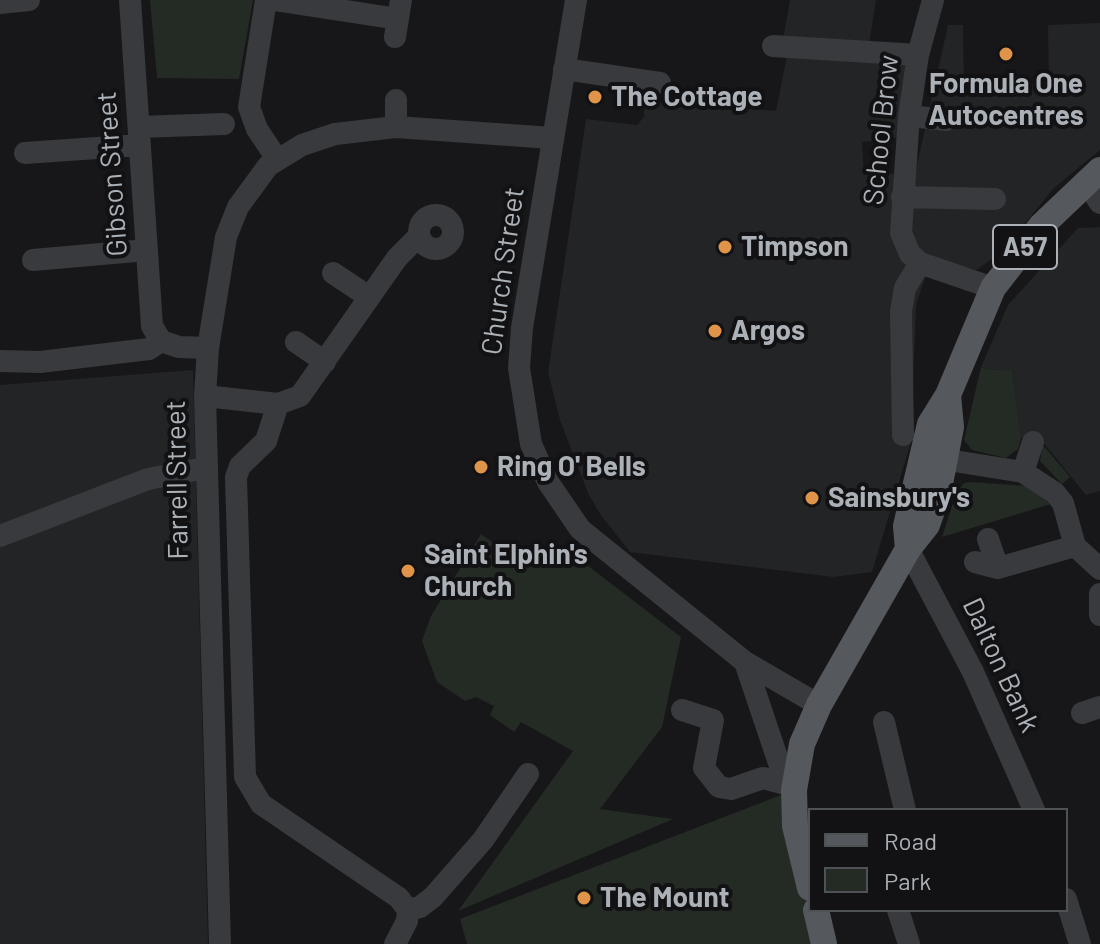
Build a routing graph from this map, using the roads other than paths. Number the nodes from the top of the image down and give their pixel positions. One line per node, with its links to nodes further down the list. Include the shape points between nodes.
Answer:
1 (130, 0): 16 (street, Gibson Street)
2 (266, 0): 19 (street, via 249,107)
3 (274, 0): 6 (street)
4 (576, 0): 9 (street, Church Street)
5 (933, 0): 8 (street, School Brow)
6 (398, 18)
7 (773, 46): 8 (street)
8 (918, 55): 12 (street, School Brow)
9 (564, 69): 10 (street); 17 (street, Church Street)
10 (660, 83)
11 (396, 100): 15 (street)
12 (909, 116): 13 (street); 21 (street, School Brow)
13 (947, 120)
14 (224, 124): 16 (street)
15 (396, 127): 17 (street, Farrell Street); 19 (street, Farrell Street, via 335,134)
16 (139, 136): 18 (street); 24 (street, Gibson Street)
17 (552, 138): 51 (street, Church Street, via 519,368 531,444 548,482 580,529)
18 (25, 153)
19 (277, 159): 32 (street, Farrell Street, via 250,186 232,221)
20 (1097, 191): 28 (main road, A57, via 1041,226)
21 (902, 197): 22 (street); 26 (street, School Brow, via 901,233)
22 (995, 199)
23 (419, 236): 29 (street)
24 (147, 250): 25 (street); 30 (street, Gibson Street, via 152,326)
25 (33, 260)
26 (920, 263): 28 (street); 37 (street, via 905,288 901,311)
27 (333, 273): 29 (street)
28 (993, 288): 39 (main road, A57, via 948,395 930,424)
29 (369, 297): 34 (street)
30 (161, 341): 32 (street); 33 (street, via 149,349 40,362)
31 (296, 342): 34 (street)
32 (208, 348): 35 (street, Farrell Street)
33 (0, 361)
34 (325, 362): 36 (street, via 300,396)
35 (205, 396): 36 (street); 40 (street, Farrell Street)
36 (278, 404): 63 (street, via 266,441 236,477 245,777 261,804 399,898)
37 (903, 435)
38 (1033, 442): 41 (street)
39 (933, 458): 41 (street); 45 (main road, A57, via 906,526)
40 (205, 468): 42 (street, via 148,479); 67 (street, Farrell Street)
41 (1023, 472): 44 (street, via 1045,483 1063,503)
42 (0, 536)
43 (988, 539): 47 (street)
44 (1075, 546): 47 (street); 48 (street)
45 (908, 549): 52 (main road, A57); 60 (street, Dalton Bank, via 973,672)
46 (975, 562): 47 (street)
47 (998, 568)
48 (1100, 569)
49 (1100, 594): 50 (street)
50 (1100, 615)
51 (745, 662): 52 (street, Church Street); 55 (street)
52 (819, 705): 58 (main road, A57)
53 (682, 710): 57 (street, via 713,720 704,768 711,791)
54 (884, 722): 59 (street)
55 (774, 749): 57 (street); 58 (street)
56 (528, 774): 63 (street, via 483,840 433,897)
57 (754, 780): 58 (street, via 769,778)
58 (790, 787): 61 (main road, A57)
59 (905, 808)
60 (1033, 808)
61 (808, 879)
62 (1068, 905): 70 (street)
63 (408, 910): 68 (street)
64 (816, 912): 69 (main road)
65 (898, 912): 66 (street)
66 (906, 943)
67 (220, 944)
68 (395, 944)
69 (824, 944)
70 (1080, 944)

